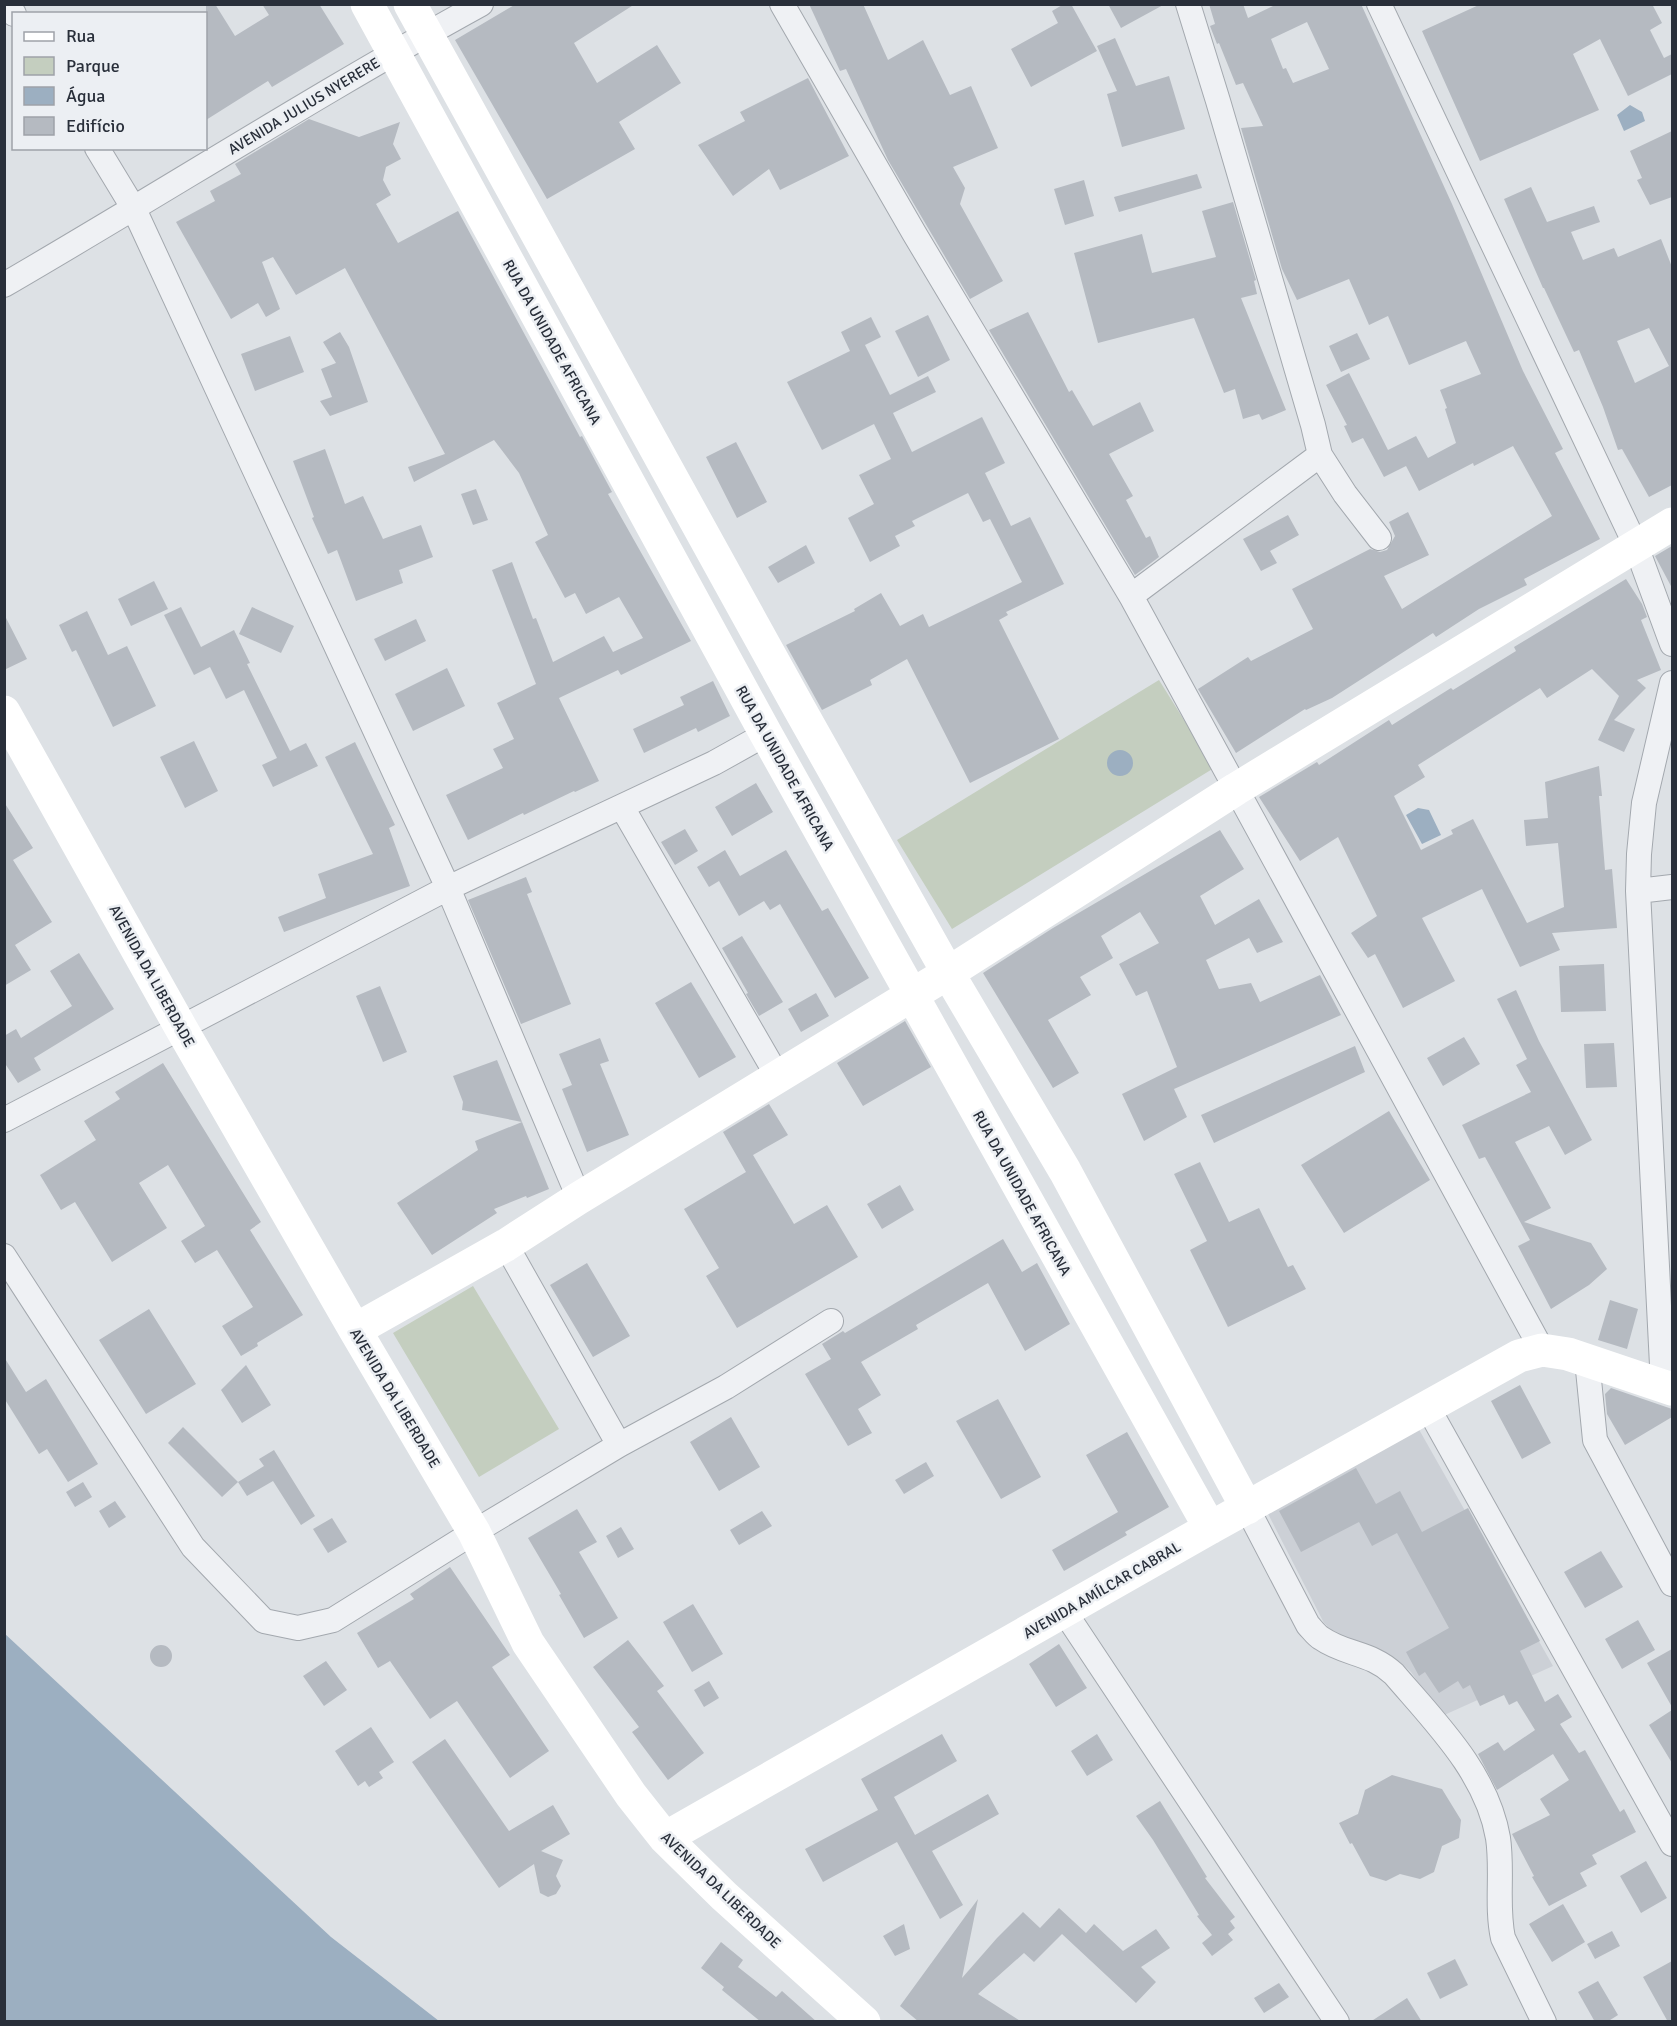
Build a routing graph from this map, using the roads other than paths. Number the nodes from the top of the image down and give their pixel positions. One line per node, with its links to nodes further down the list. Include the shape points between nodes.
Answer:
1 (367, 4): 8 (street, RUA DA UNIDADE AFRICANA)
2 (411, 4): 7 (street)
3 (481, 4): 7 (street, AVENIDA JULIUS NYERERE)
4 (782, 4): 16 (street)
5 (1188, 4): 12 (street)
6 (1379, 4): 15 (street)
7 (427, 34): 8 (street, AVENIDA JULIUS NYERERE); 26 (street)
8 (394, 51): 10 (street, AVENIDA JULIUS NYERERE); 20 (street, RUA DA UNIDADE AFRICANA)
9 (98, 150): 10 (street)
10 (134, 209): 11 (street, AVENIDA JULIUS NYERERE); 24 (street)
11 (4, 285)
12 (1320, 455): 14 (street); 16 (street)
13 (1672, 524): 15 (street)
14 (1379, 538)
15 (1635, 546): 17 (street); 21 (street)
16 (1131, 596): 21 (street)
17 (1672, 644)
18 (1672, 683): 25 (street, via 1644,803)
19 (9, 730): 28 (street, AVENIDA DA LIBERDADE)
20 (765, 734): 22 (street); 27 (street, RUA DA UNIDADE AFRICANA)
21 (1236, 789): 26 (street); 36 (street)
22 (622, 807): 24 (street); 29 (street)
23 (1672, 887): 25 (street)
24 (448, 888): 28 (street); 31 (street)
25 (1638, 891): 38 (street)
26 (948, 973): 27 (street); 41 (street, via 1065,1171)
27 (912, 995): 29 (street); 42 (street, RUA DA UNIDADE AFRICANA)
28 (181, 1028): 30 (street); 35 (street, AVENIDA DA LIBERDADE)
29 (778, 1077): 31 (street)
30 (4, 1120)
31 (579, 1198): 32 (street)
32 (506, 1245): 35 (street); 40 (street)
33 (4, 1256): 43 (street, via 193,1547 264,1621 298,1628 333,1620)
34 (831, 1321): 40 (street, via 726,1387)
35 (355, 1330): 43 (street, AVENIDA DA LIBERDADE)
36 (1542, 1350): 37 (street); 39 (street, AVENIDA AMÍLCAR CABRAL, via 1519,1356)
37 (1587, 1360): 38 (street); 44 (street, via 1594,1440)
38 (1668, 1387)
39 (1427, 1406): 41 (street, AVENIDA AMÍLCAR CABRAL); 47 (street)
40 (619, 1445): 43 (street)
41 (1247, 1508): 42 (street, AVENIDA AMÍLCAR CABRAL); 50 (street, via 1308,1625 1320,1638 1370,1657 1394,1674 1453,1744 1489,1802 1498,1839 1503,1938)
42 (1210, 1528): 45 (street, AVENIDA AMÍLCAR CABRAL)
43 (474, 1532): 46 (street, AVENIDA DA LIBERDADE, via 528,1643 631,1795)
44 (1672, 1584)
45 (1064, 1611): 46 (street, AVENIDA AMÍLCAR CABRAL); 49 (street)
46 (665, 1838): 48 (street, AVENIDA DA LIBERDADE)
47 (1672, 1844)
48 (864, 2022)
49 (1337, 2022)
50 (1544, 2022)

